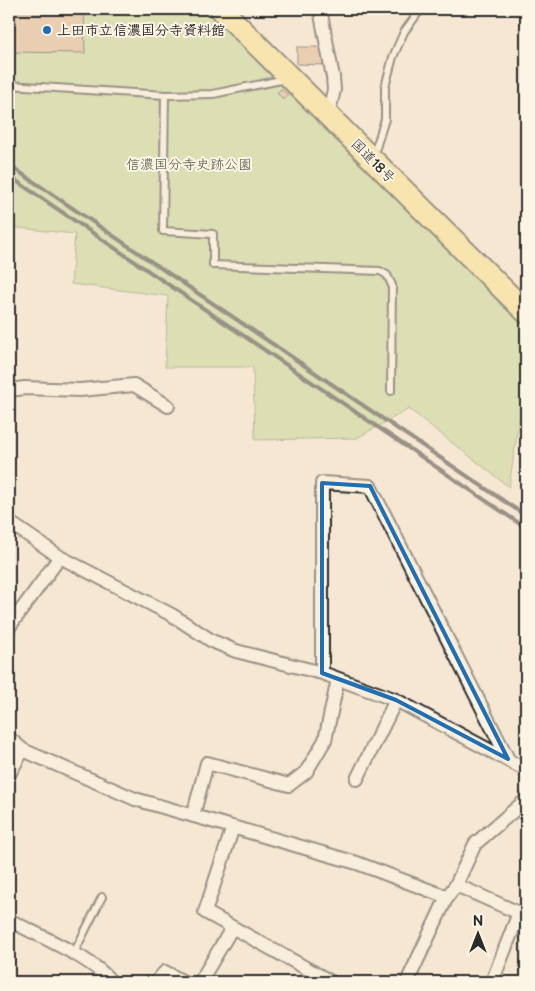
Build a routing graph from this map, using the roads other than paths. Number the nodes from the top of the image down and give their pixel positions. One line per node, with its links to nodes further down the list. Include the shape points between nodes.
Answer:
1 (221, 9): 4 (highway, 国道18号)
2 (320, 9): 7 (street, via 334,84)
3 (421, 9): 8 (lane, via 404,32 393,56 385,87 385,119)
4 (290, 78): 6 (lane, via 213,94); 7 (highway, 国道18号)
5 (9, 85): 6 (lane)
6 (165, 95): 11 (lane, via 163,231 213,234 212,265 380,271 387,275 392,284)
7 (328, 115): 8 (highway, 国道18号)
8 (372, 160): 9 (highway, 国道18号)
9 (526, 312)
10 (9, 390): 12 (street, via 80,390 134,385)
11 (391, 391)
12 (168, 406)
13 (9, 522): 14 (street)
14 (60, 557): 15 (street); 16 (street, via 172,615 212,641 236,651)
15 (9, 627)
16 (322, 674): 17 (street); 21 (street, via 322,483 370,486)
17 (338, 679): 18 (street); 26 (street, via 325,740 306,772 289,785 207,763)
18 (396, 700): 21 (street); 24 (street)
19 (9, 738): 20 (street)
20 (23, 750): 23 (street); 26 (street, via 135,799)
21 (508, 759): 22 (street)
22 (526, 770)
23 (9, 774)
24 (357, 779)
25 (526, 800): 28 (street, via 475,844)
26 (192, 816): 27 (street)
27 (233, 827): 30 (street, via 357,863); 32 (street, via 205,912)
28 (456, 885): 30 (street); 40 (street, via 519,913)
29 (102, 897): 33 (lane)
30 (448, 897): 39 (street)
31 (9, 920): 33 (street)
32 (232, 928): 37 (street); 38 (street)
33 (74, 953): 34 (street)
34 (111, 982)
35 (156, 982): 36 (street, via 165,972)
36 (184, 982)
37 (200, 982)
38 (331, 982)
39 (407, 982)
40 (492, 982)

